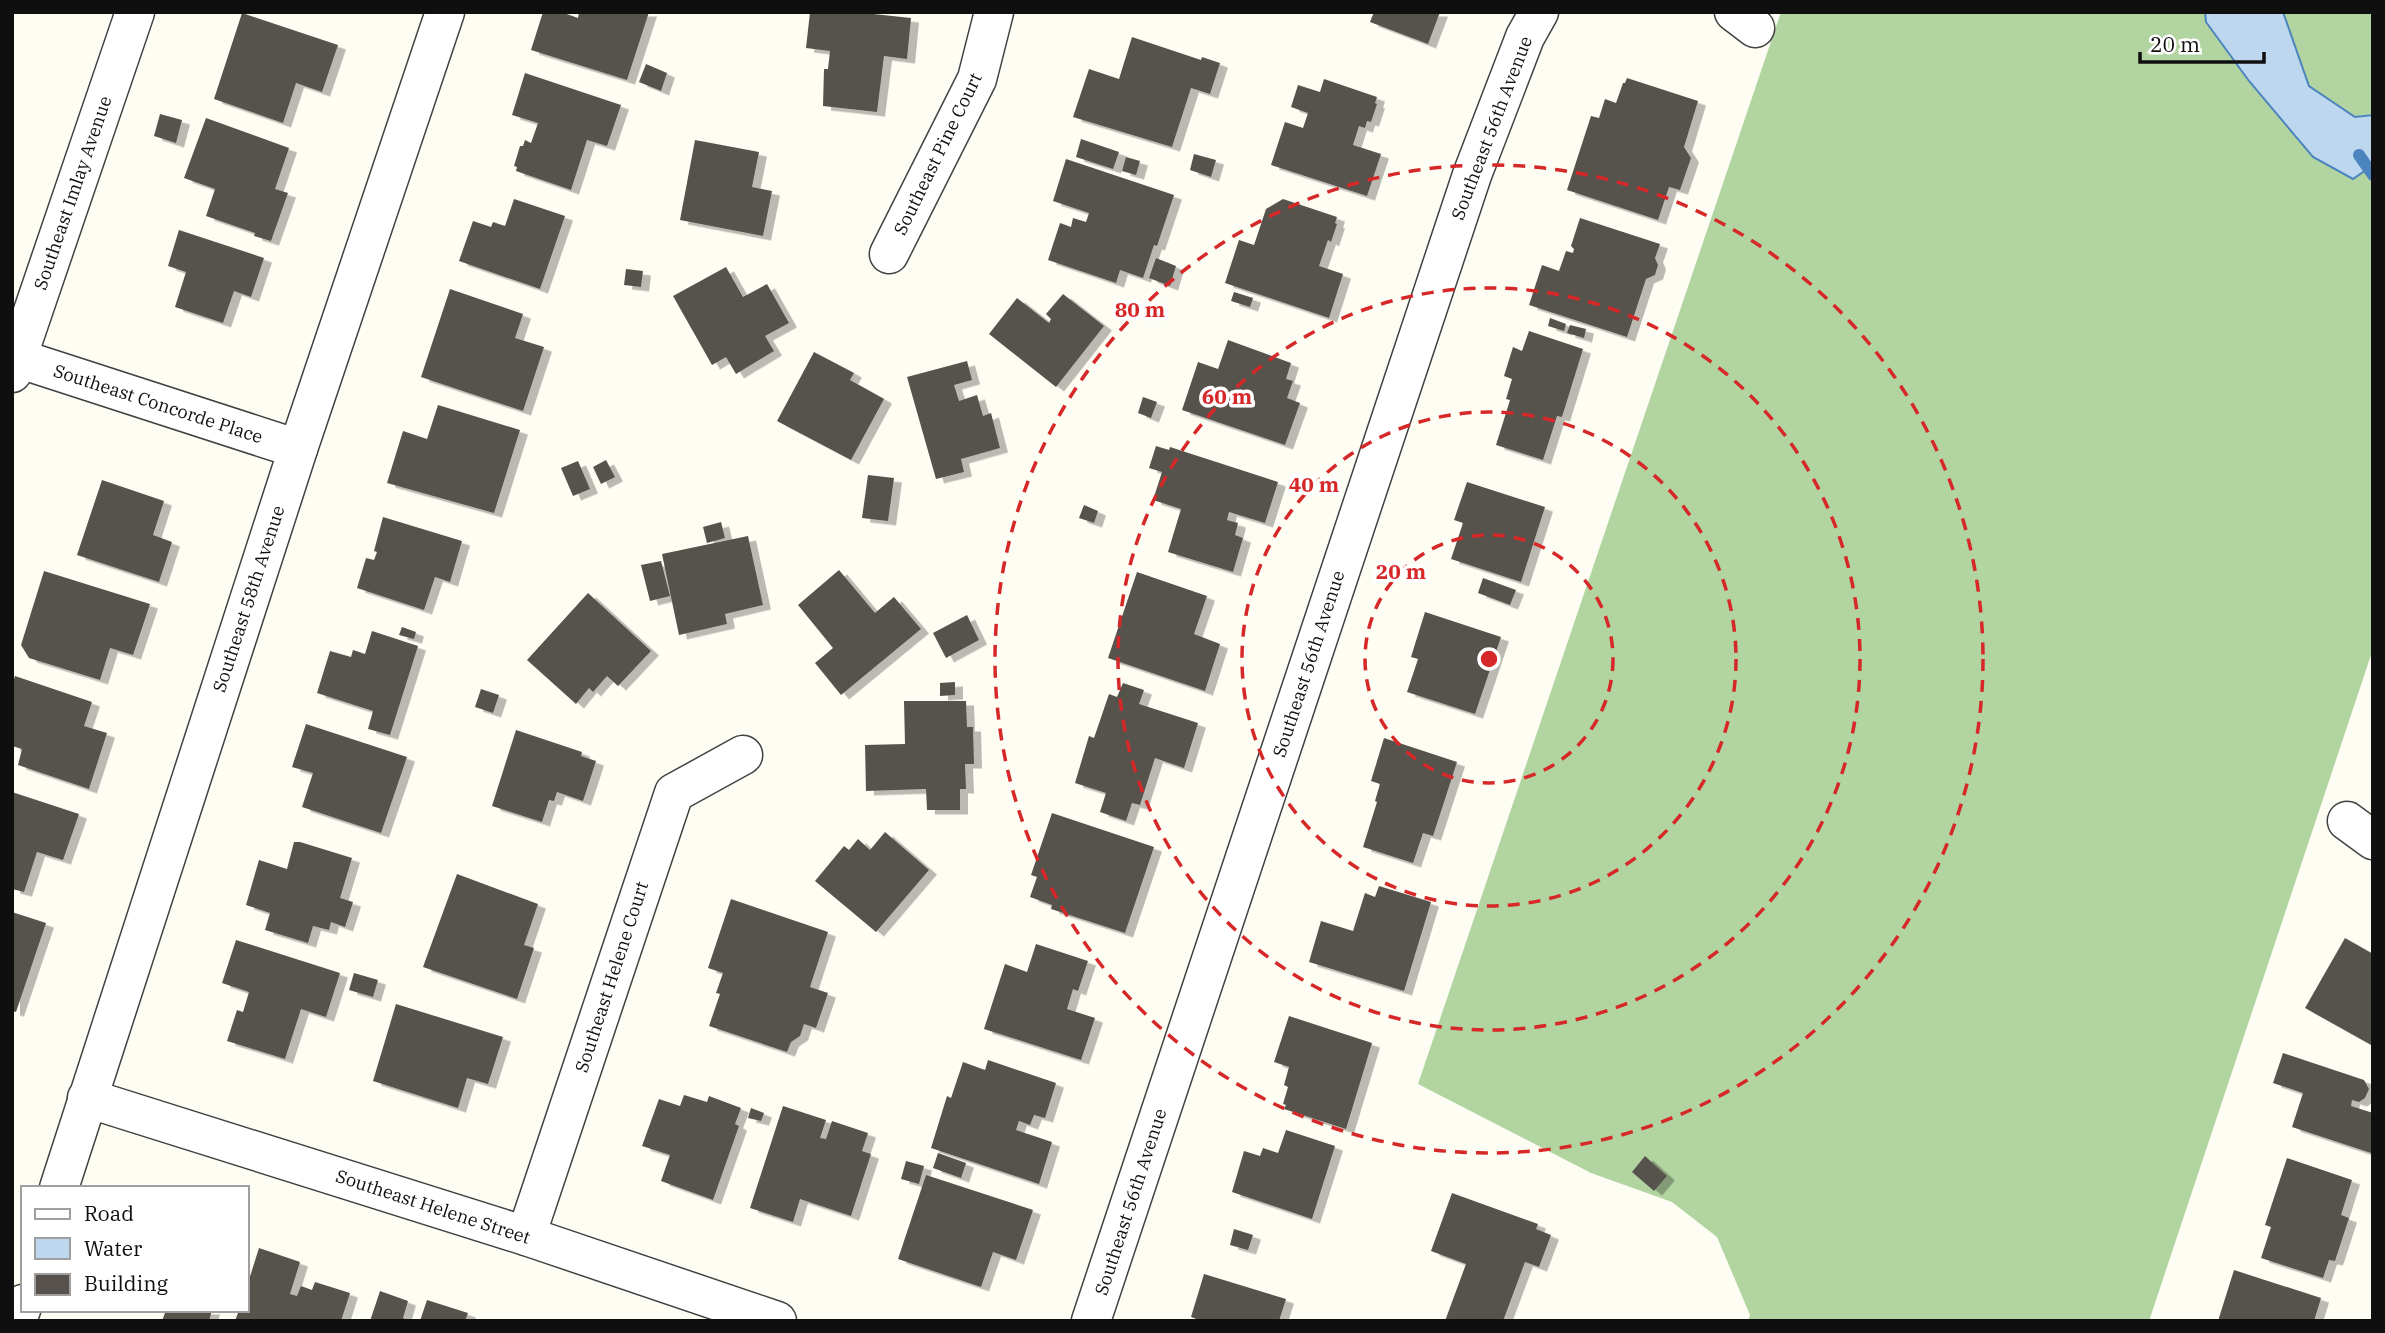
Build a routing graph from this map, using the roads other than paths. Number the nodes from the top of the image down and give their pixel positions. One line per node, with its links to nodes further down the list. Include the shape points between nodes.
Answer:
1 (135, 12): 6 (street, Southeast Imlay Avenue)
2 (445, 12): 7 (street, Southeast 58th Avenue)
3 (994, 12): 5 (street, Southeast Pine Court, via 977,79)
4 (1539, 12): 13 (street, Southeast 56th Avenue, via 1472,175)
5 (889, 254)
6 (15, 365): 7 (street, Southeast Concorde Place)
7 (298, 449): 9 (street, Southeast 58th Avenue)
8 (743, 755): 11 (street, Southeast Helene Court, via 674,793)
9 (87, 1098): 10 (street, Southeast 58th Avenue); 11 (street, Southeast Helene Street)
10 (60, 1186)
11 (526, 1236): 12 (street, Southeast Helene Street)
12 (777, 1321)
13 (1091, 1321)

